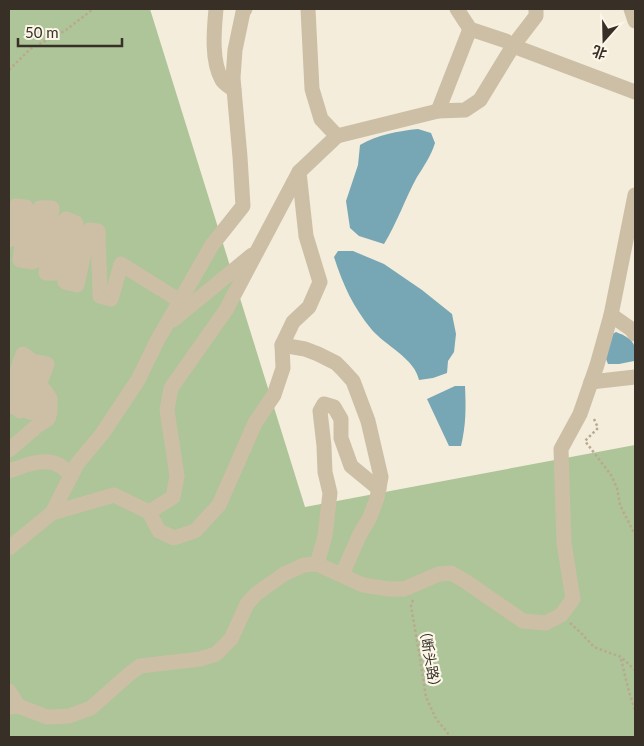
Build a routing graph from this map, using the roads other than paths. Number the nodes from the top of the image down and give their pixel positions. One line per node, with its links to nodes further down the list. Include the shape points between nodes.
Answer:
1 (216, 9): 10 (lane, via 213,39 218,70 223,82)
2 (245, 9): 10 (lane, via 235,50)
3 (308, 9): 13 (lane, via 312,89 321,119)
4 (457, 9): 8 (lane)
5 (536, 9): 9 (lane, via 536,16)
6 (630, 9): 7 (lane)
7 (635, 21)
8 (470, 29): 9 (lane); 12 (lane)
9 (513, 46): 11 (lane); 12 (lane, via 480,100 465,110)
10 (234, 90): 18 (lane, via 243,206 212,245)
11 (635, 92)
12 (438, 111): 13 (lane)
13 (337, 136): 14 (lane)
14 (299, 172): 17 (lane); 22 (lane, via 306,236 320,282 310,307 293,322)
15 (635, 195): 19 (lane)
16 (9, 240): 18 (lane, via 16,206 26,207 20,260 33,262 40,208 52,208 46,273 56,273 66,218 76,223 65,282 77,285 89,230 98,231 100,296 111,298 121,264)
17 (257, 251): 20 (lane); 30 (lane, via 226,310 171,388 167,410 177,476 173,497)
18 (180, 301): 20 (lane)
19 (611, 316): 21 (lane); 24 (lane)
20 (166, 326): 28 (lane, via 138,380)
21 (635, 334)
22 (282, 345): 29 (lane, via 305,349 330,360 353,381 368,421 382,477); 30 (lane, via 283,368 274,395 255,423 219,506 195,531 174,538 159,531)
23 (635, 377): 24 (lane)
24 (592, 382): 34 (lane, via 580,414 561,449 564,543 573,599 561,615 546,623 523,621 451,573 439,574 404,589 389,590 363,585)
25 (9, 393): 26 (lane, via 23,354 31,360 12,405 20,411 38,362 47,364 29,412 36,413 46,392 50,398 48,419)
26 (9, 450)
27 (9, 471): 28 (lane, via 48,461)
28 (71, 475): 31 (lane)
29 (379, 489): 33 (lane, via 351,466 340,438 340,419 334,407 324,404 320,411 330,493 325,536); 34 (lane, via 370,517)
30 (149, 512): 31 (lane, via 114,496)
31 (52, 513): 32 (lane)
32 (9, 548)
33 (317, 564): 34 (lane); 36 (lane, via 304,565 284,574 256,594 247,604 231,639 216,654 140,666 91,708 69,716 47,718)
34 (342, 575)
35 (9, 691): 36 (lane)
36 (14, 706)

